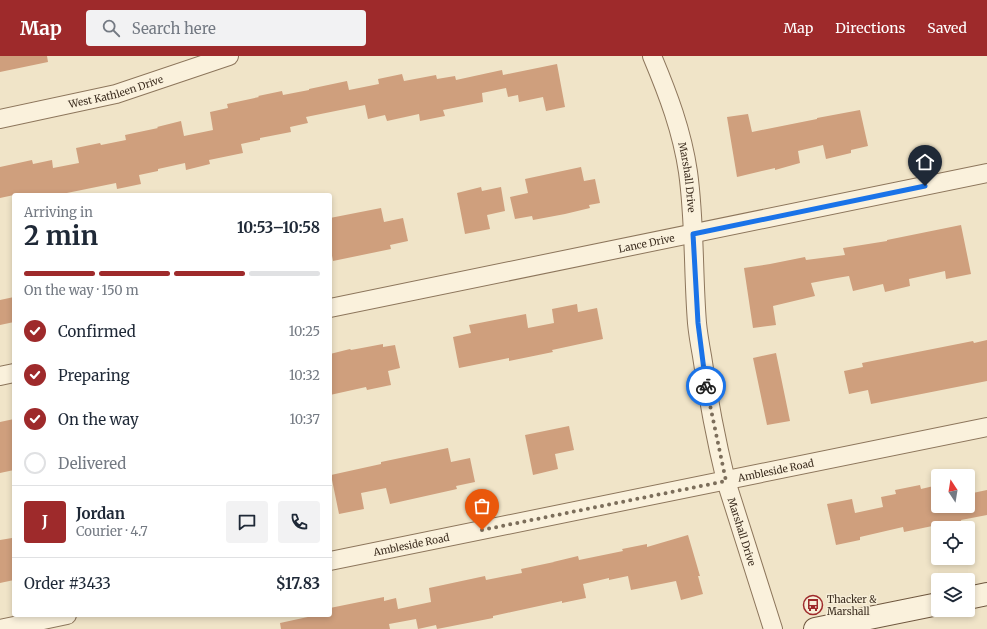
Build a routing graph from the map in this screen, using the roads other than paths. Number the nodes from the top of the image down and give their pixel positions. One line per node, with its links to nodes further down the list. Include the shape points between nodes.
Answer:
1 (229, 56): 3 (street, West Kathleen Drive, via 116,94)
2 (652, 56): 5 (street, Marshall Drive, via 674,110 684,154)
3 (0, 119)
4 (987, 173): 5 (street, Lance Drive)
5 (693, 234): 6 (street, Lance Drive); 10 (street, Marshall Drive, via 698,331 706,386)
6 (332, 308)
7 (12, 373): 8 (street)
8 (0, 376)
9 (987, 427): 10 (street, Ambleside Road)
10 (726, 481): 11 (street, Ambleside Road); 17 (street, Marshall Drive)
11 (332, 562)
12 (987, 594): 13 (main road)
13 (975, 597)
14 (931, 605): 18 (main road)
15 (57, 617): 16 (street)
16 (0, 629)
17 (772, 629)
18 (815, 629)

